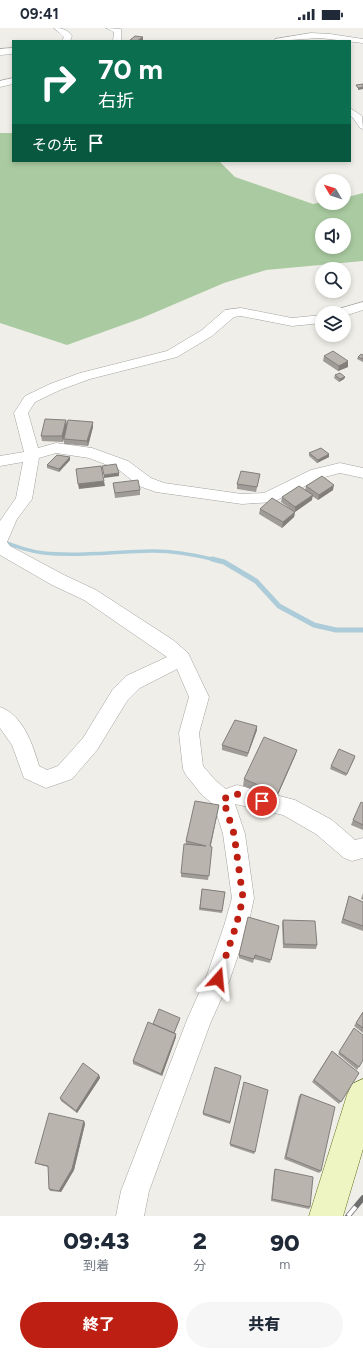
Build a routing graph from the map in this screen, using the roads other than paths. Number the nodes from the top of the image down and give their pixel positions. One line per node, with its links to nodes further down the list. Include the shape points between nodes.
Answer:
1 (58, 28): 3 (street, via 68,36)
2 (110, 28): 4 (street, via 118,31)
3 (66, 40)
4 (117, 40)
5 (282, 40): 6 (street, via 313,34)
6 (363, 41)
7 (12, 51): 8 (street)
8 (0, 52)
9 (12, 81): 10 (street)
10 (0, 84)
11 (12, 86): 12 (street)
12 (0, 87)
13 (351, 112): 14 (street)
14 (363, 126)
15 (363, 306): 16 (street)
16 (351, 310)
17 (315, 320): 18 (street, via 292,322 241,312 230,313 207,333 172,354 85,376 30,399 21,413)
18 (32, 455): 19 (street); 20 (street, via 56,448 92,452 123,465 145,482 162,488 242,499 267,498 316,474 340,468); 21 (street, via 24,499 10,517)
19 (0, 461)
20 (363, 472)
21 (0, 539)
22 (0, 545): 23 (street, via 4,550 100,601 166,645)
23 (180, 658): 24 (street, via 133,682 120,695 90,744 65,773 46,780 31,772 24,746 14,728); 25 (street, via 199,696 189,733 193,769 208,788)
24 (0, 716)
25 (223, 799): 26 (street, via 237,794 288,807 324,827 352,851); 28 (street, via 234,834 243,898 218,979 199,1020 135,1192)
26 (363, 848)
27 (363, 1095): 29 (main road)
28 (130, 1216)
29 (326, 1216)

